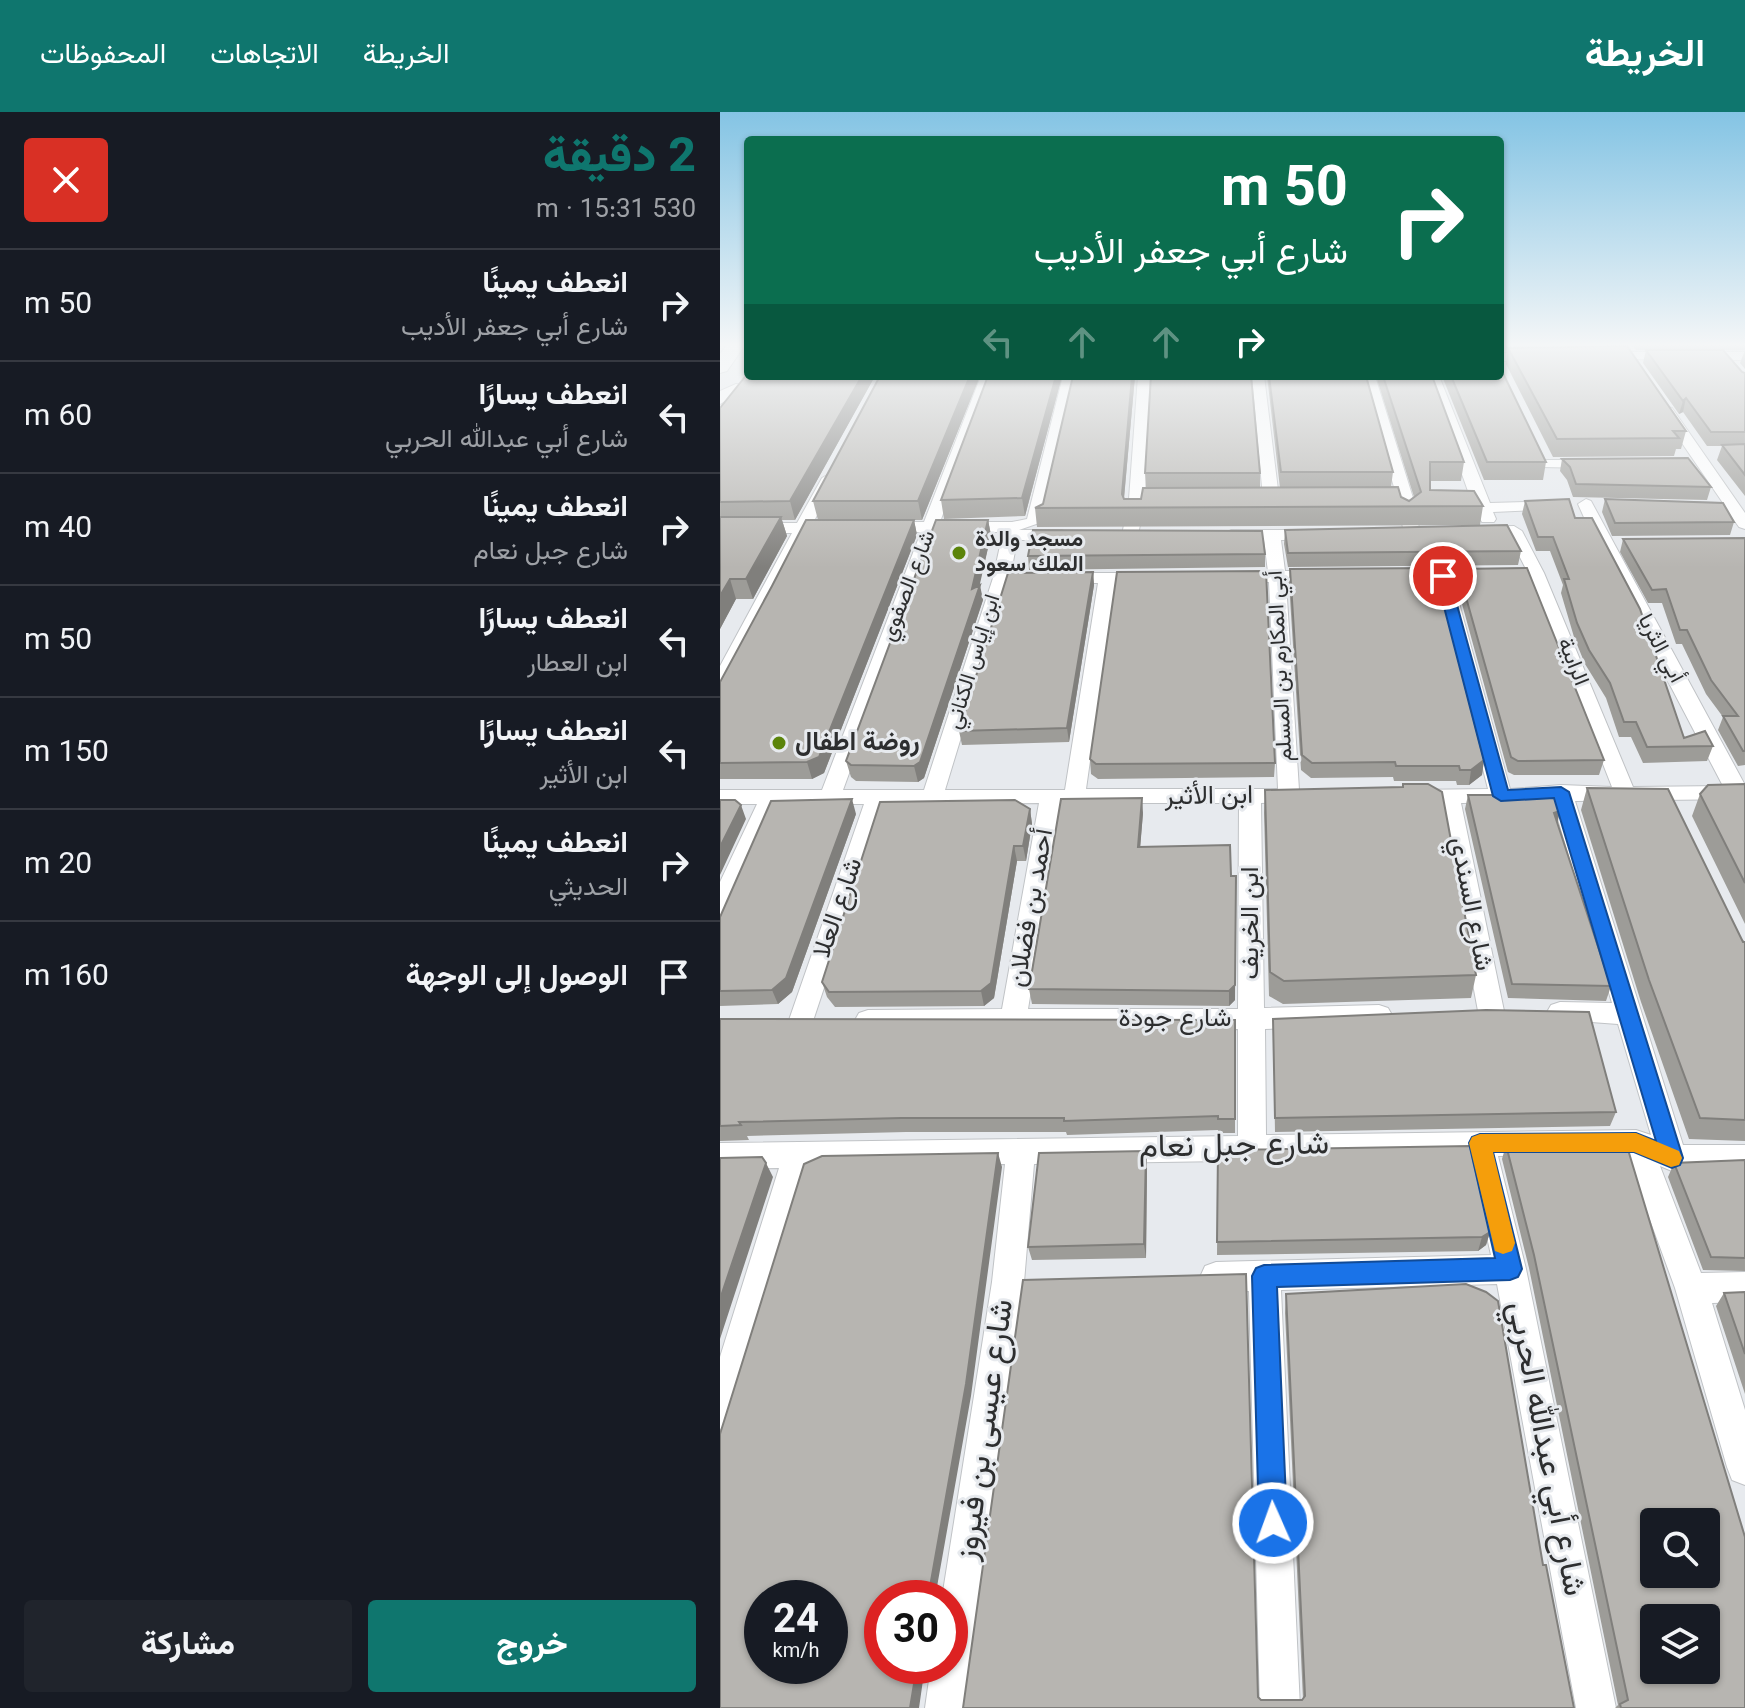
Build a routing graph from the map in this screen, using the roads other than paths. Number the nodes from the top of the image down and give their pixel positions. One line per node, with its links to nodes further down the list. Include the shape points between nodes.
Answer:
1 (971, 419): 18 (street, شارع الصفوي)
2 (1059, 419): 21 (street, via 1034,522)
3 (1144, 419): 27 (street, via 1144,499)
4 (1263, 419): 13 (street)
5 (1379, 419): 24 (street)
6 (1449, 419): 15 (street)
7 (1670, 419): 10 (street)
8 (1721, 453): 10 (street)
9 (839, 459): 20 (street)
10 (1695, 459): 16 (street, via 1725,486)
11 (1608, 463): 12 (street)
12 (1545, 464)
13 (1271, 498)
14 (1675, 506): 16 (street)
15 (1482, 508): 23 (street); 41 (street, أبي الثريا, via 1562,499 1594,505)
16 (1734, 508): 17 (street)
17 (1745, 524)
18 (931, 527): 20 (street); 21 (street); 45 (street, شارع الصفوي)
19 (720, 528): 20 (street)
20 (803, 528): 39 (street)
21 (1012, 531): 26 (street); 36 (street, ابن إياس الكناني)
22 (1466, 532): 23 (street)
23 (1494, 532): 30 (street, الرابية, via 1514,531)
24 (1411, 533)
25 (1334, 534): 29 (street)
26 (1086, 535)
27 (1131, 535)
28 (1209, 535): 29 (street)
29 (1272, 536): 31 (street, أبي المكارم بن المسلم)
30 (1521, 574): 34 (street); 43 (street, الرابية)
31 (1277, 576): 32 (street); 35 (street); 47 (street, أبي المكارم بن المسلم)
32 (1337, 576)
33 (1382, 576): 34 (street)
34 (1443, 576): 49 (street)
35 (1215, 577)
36 (1001, 578): 38 (street); 51 (street, ابن إياس الكناني)
37 (1169, 578): 38 (street)
38 (1107, 579): 55 (street, أحمد بن فضلان)
39 (720, 684)
40 (1561, 792): 43 (street); 49 (street); 61 (street)
41 (1741, 792): 42 (street)
42 (1666, 793): 43 (street); 56 (street)
43 (1625, 794)
44 (771, 796): 45 (street, ابن الأثير); 50 (street, ابن الأثير); 57 (street)
45 (830, 796): 46 (street, ابن الأثير)
46 (877, 796): 51 (street, ابن الأثير); 65 (street, شارع العلا)
47 (1289, 796): 48 (street, ابن الأثير); 52 (street, ابن الأثير)
48 (1318, 796)
49 (1501, 796): 54 (street)
50 (720, 797)
51 (932, 797): 55 (street, ابن الأثير)
52 (1250, 797): 55 (street, ابن الأثير); 63 (street, ابن الخريف)
53 (1391, 797): 54 (street)
54 (1449, 797): 58 (street, شارع السندي)
55 (1062, 798): 62 (street, أحمد بن فضلان)
56 (1679, 821)
57 (720, 908)
58 (1491, 1011): 59 (street); 61 (street)
59 (1459, 1012)
60 (1411, 1014): 63 (street, شارع جودة)
61 (1629, 1014): 72 (street)
62 (1013, 1019): 63 (street, شارع جودة); 65 (street, شارع جودة)
63 (1251, 1019): 68 (street, ابن الخريف)
64 (770, 1020): 65 (street, شارع جودة)
65 (802, 1020)
66 (1636, 1142): 67 (street, شارع جبل نعام); 72 (street, شارع جبل نعام); 78 (street)
67 (1480, 1143): 68 (street, شارع جبل نعام); 74 (street, شارع أبي عبدالله الحربي)
68 (1252, 1146): 69 (street, شارع جبل نعام)
69 (1021, 1150): 70 (street, شارع جبل نعام); 81 (street, شارع عيسى بن فيروز, via 1023,1282)
70 (798, 1154): 71 (street, شارع جبل نعام); 79 (street)
71 (720, 1156)
72 (1672, 1158): 73 (street, شارع جبل نعام)
73 (1745, 1158)
74 (1510, 1269): 75 (street); 83 (street, شارع أبي عبدالله الحربي)
75 (1264, 1276): 76 (street); 82 (street)
76 (1189, 1278)
77 (1745, 1287): 78 (street)
78 (1691, 1288): 80 (street)
79 (720, 1412)
80 (1745, 1467)
81 (945, 1708)
82 (1280, 1708)
83 (1596, 1708)

